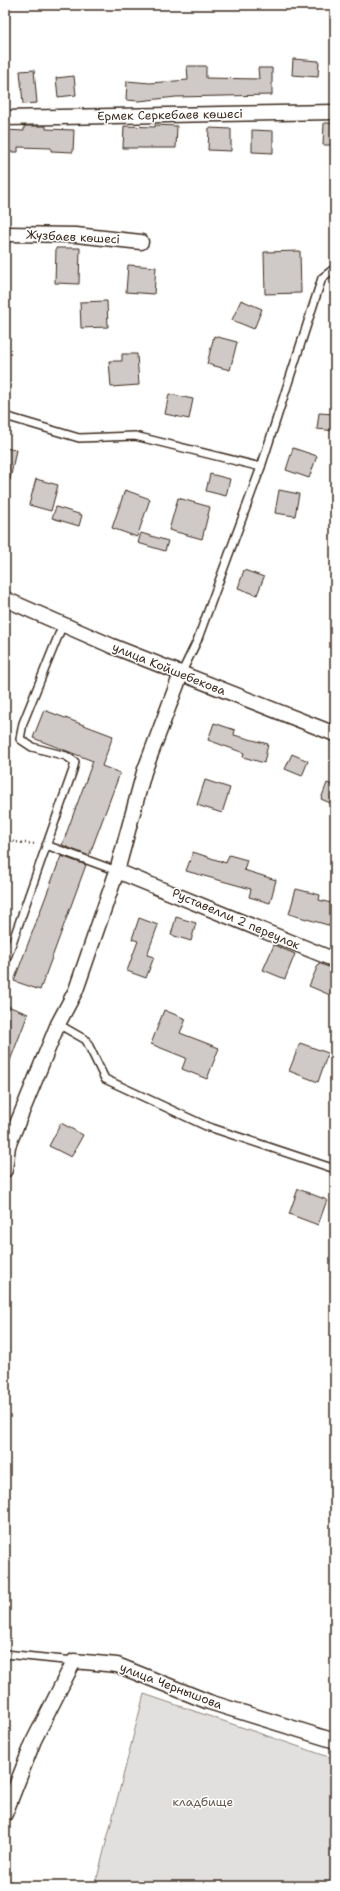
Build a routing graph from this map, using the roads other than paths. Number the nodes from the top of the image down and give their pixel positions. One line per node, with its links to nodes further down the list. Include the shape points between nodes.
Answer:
1 (335, 112): 2 (street, Ермек Серкебаев көшесі)
2 (5, 118)
3 (5, 234): 4 (street, Жүзбаев көшесі, via 76,235)
4 (142, 242)
5 (335, 268): 7 (lane, via 322,278)
6 (5, 416): 7 (lane, via 79,438 135,436)
7 (261, 467): 10 (lane, via 197,641)
8 (5, 599): 9 (street, улица Койшебекова)
9 (63, 624): 10 (street, улица Койшебекова); 12 (lane, via 23,723 20,738 32,747 66,756 74,762)
10 (181, 674): 11 (street, улица Койшебекова); 13 (street, via 144,772)
11 (335, 734)
12 (46, 845): 13 (lane); 15 (lane)
13 (117, 871): 14 (street, Руставелли 2 переулок); 16 (street, via 76,990)
14 (335, 960)
15 (5, 963)
16 (58, 1024): 17 (street); 18 (lane, via 86,1040 105,1079 206,1126)
17 (6, 1146): 19 (street)
18 (335, 1169)
19 (5, 1170)
20 (5, 1654): 21 (lane)
21 (74, 1661): 22 (street, улица Чернышова, via 117,1665 209,1702); 23 (street, via 34,1740)
22 (335, 1741)
23 (5, 1814)

